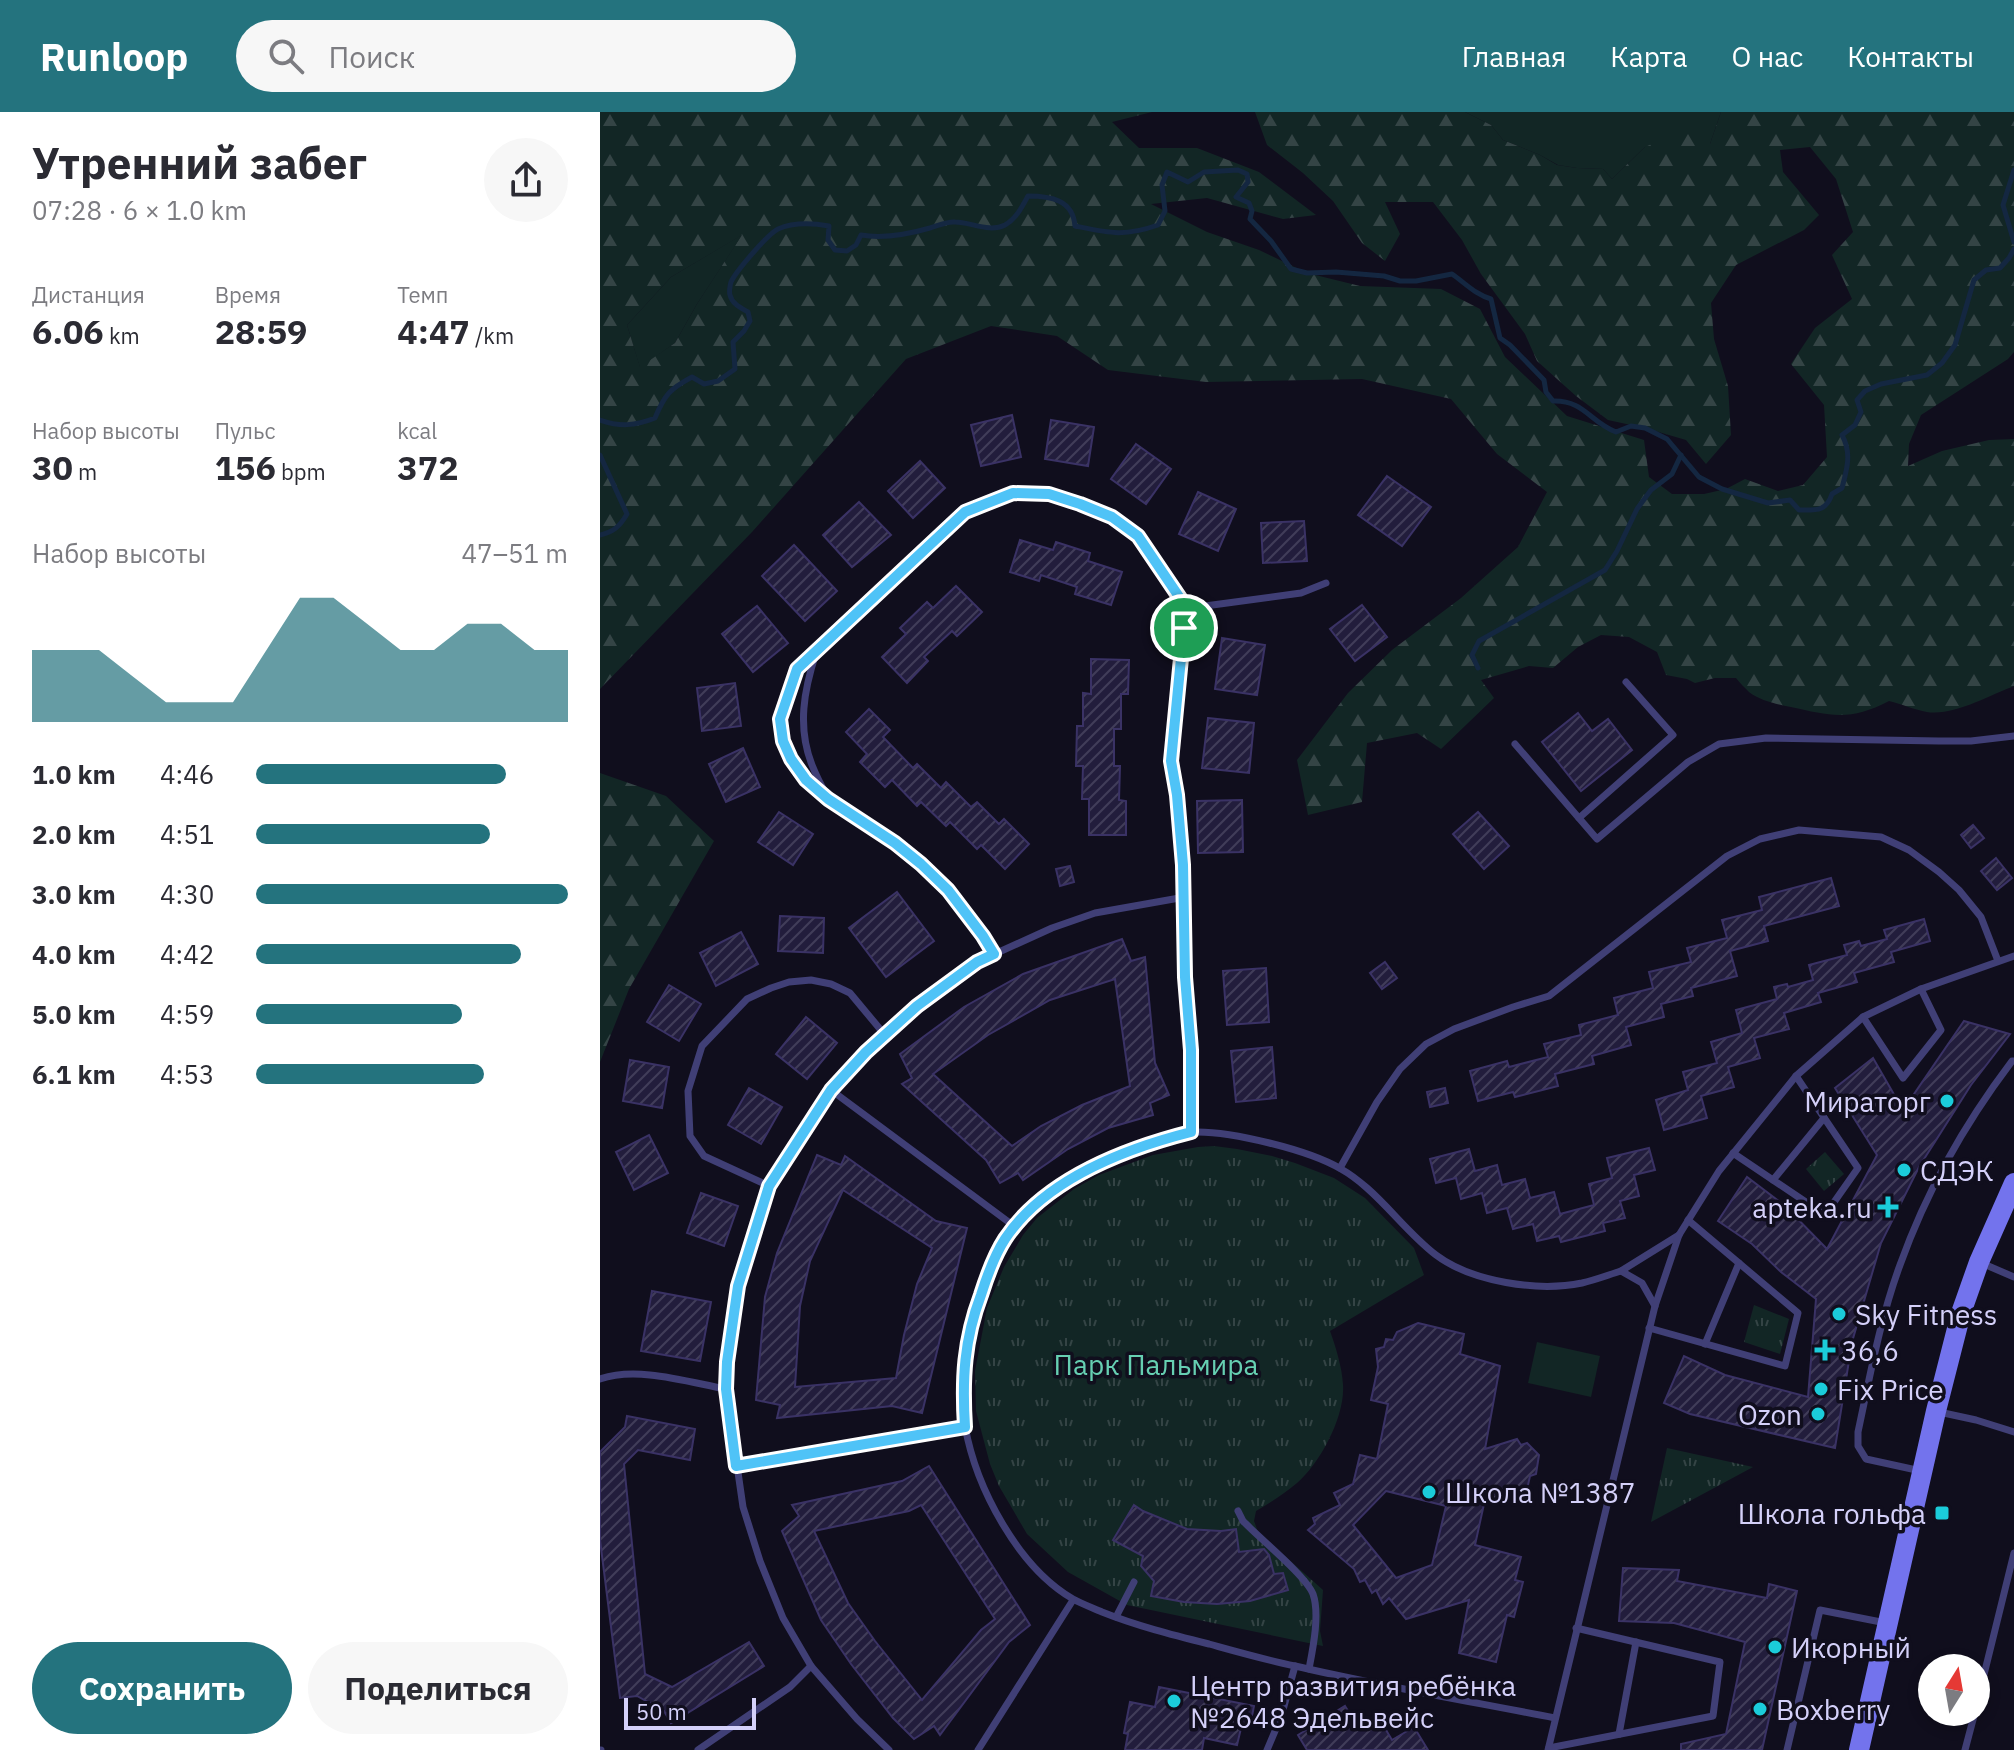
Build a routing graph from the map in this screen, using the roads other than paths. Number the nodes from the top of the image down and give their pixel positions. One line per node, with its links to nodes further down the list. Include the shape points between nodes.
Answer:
1 (1326, 583): 2 (lane, via 1301,593)
2 (1186, 607): 3 (lane, via 1138,536 1112,517 1049,494 1013,493 965,512); 9 (lane, via 1171,761)
3 (817, 650): 7 (lane, via 805,687 803,725 811,763); 7 (lane, via 797,669 780,719 791,759)
4 (1626, 682): 8 (lane, via 1673,735)
5 (2014, 736): 8 (lane, via 1971,741 1731,741 1688,762 1597,839)
6 (1515, 744): 8 (lane)
7 (828, 799): 10 (lane, via 930,872)
8 (1579, 818)
9 (1185, 897): 10 (lane, via 1095,913); 20 (lane)
10 (994, 954): 15 (lane, via 917,1006)
11 (2014, 956): 12 (lane)
12 (1998, 961): 13 (lane); 22 (lane, via 1981,917 1949,881 1909,850 1881,837 1799,830 1760,839 1727,856 1549,996 1426,1044 1377,1102)
13 (1921, 989): 14 (lane); 14 (lane, via 1941,1030 1903,1078)
14 (1863, 1017): 17 (lane)
15 (885, 1035): 18 (lane); 25 (lane, via 850,993 811,980 789,982 747,999 702,1046 688,1091 690,1136 704,1156)
16 (2014, 1061): 42 (lane, via 1950,1155 1918,1218 1884,1316 1858,1432 1866,1459)
17 (1796, 1076): 19 (lane); 21 (lane)
18 (831, 1090): 25 (lane); 27 (lane)
19 (1824, 1118): 23 (lane); 23 (lane, via 1858,1168 1825,1215)
20 (1191, 1132): 22 (lane, via 1257,1141); 27 (lane, via 1103,1161 1068,1180)
21 (1733, 1153): 23 (lane); 26 (lane)
22 (1340, 1168): 31 (lane, via 1432,1251 1465,1271 1535,1286 1579,1284)
23 (1773, 1180)
24 (2014, 1183): 29 (street)
25 (769, 1186): 37 (lane, via 738,1286)
26 (1688, 1220): 28 (lane); 30 (lane)
27 (1014, 1226): 39 (lane, via 991,1267 967,1344)
28 (1679, 1235): 31 (lane); 33 (lane)
29 (1979, 1262): 32 (lane); 38 (street)
30 (1739, 1263): 35 (lane); 35 (lane, via 1798,1313 1785,1366)
31 (1621, 1271): 33 (lane, via 1642,1283)
32 (2014, 1277)
33 (1655, 1306): 34 (lane)
34 (1649, 1328): 35 (lane); 49 (lane)
35 (1705, 1344)
36 (600, 1379): 37 (lane, via 635,1373)
37 (726, 1389): 41 (lane)
38 (1936, 1411): 40 (lane); 42 (street)
39 (965, 1427): 41 (lane); 46 (lane, via 992,1506 1039,1573)
40 (2014, 1432)
41 (736, 1466): 52 (lane, via 760,1561 783,1618)
42 (1923, 1472): 48 (street)
43 (1238, 1511): 54 (lane, via 1312,1592 1314,1645)
44 (2014, 1553): 51 (lane)
45 (1134, 1582): 47 (lane)
46 (1073, 1600): 47 (lane); 61 (lane)
47 (1116, 1617): 53 (lane)
48 (1888, 1624): 63 (lane, via 1820,1610); 64 (street)
49 (1576, 1628): 50 (lane); 55 (lane)
50 (1636, 1642): 57 (lane); 57 (lane, via 1720,1662 1713,1716)
51 (1989, 1654)
52 (811, 1666): 59 (lane, via 790,1687); 60 (lane)
53 (1295, 1666): 54 (lane); 62 (lane)
54 (1309, 1669): 55 (lane)
55 (1555, 1718): 58 (lane)
56 (1971, 1726): 65 (lane)
57 (1619, 1734): 58 (lane)
58 (1549, 1749)
59 (698, 1750)
60 (889, 1750)
61 (978, 1750)
62 (1267, 1750)
63 (1787, 1750)
64 (1859, 1750)
65 (1965, 1750)

